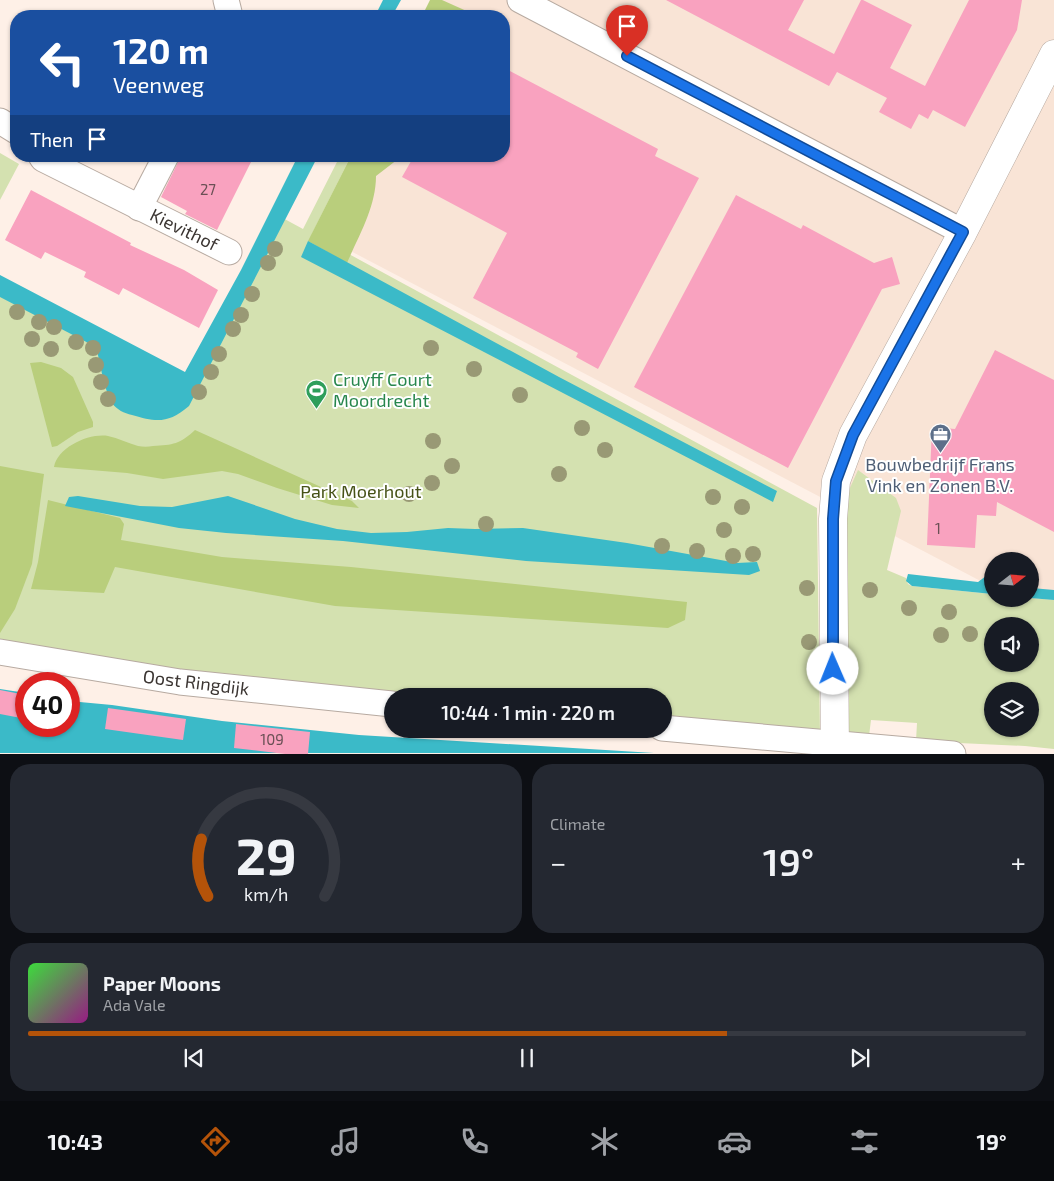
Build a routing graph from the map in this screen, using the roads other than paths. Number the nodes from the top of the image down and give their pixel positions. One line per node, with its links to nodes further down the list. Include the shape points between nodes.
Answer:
1 (520, 0): 6 (street)
2 (1054, 54): 6 (street)
3 (50, 162): 5 (street, Kievithof)
4 (163, 162): 5 (street, Kievithof)
5 (140, 208): 7 (street, Kievithof)
6 (963, 232): 11 (street, via 853,435 836,481 833,519)
7 (229, 252)
8 (0, 652): 9 (street, Oost Ringdijk, via 180,682)
9 (384, 703)
10 (672, 729): 11 (street)
11 (835, 748): 12 (street)
12 (953, 754)

